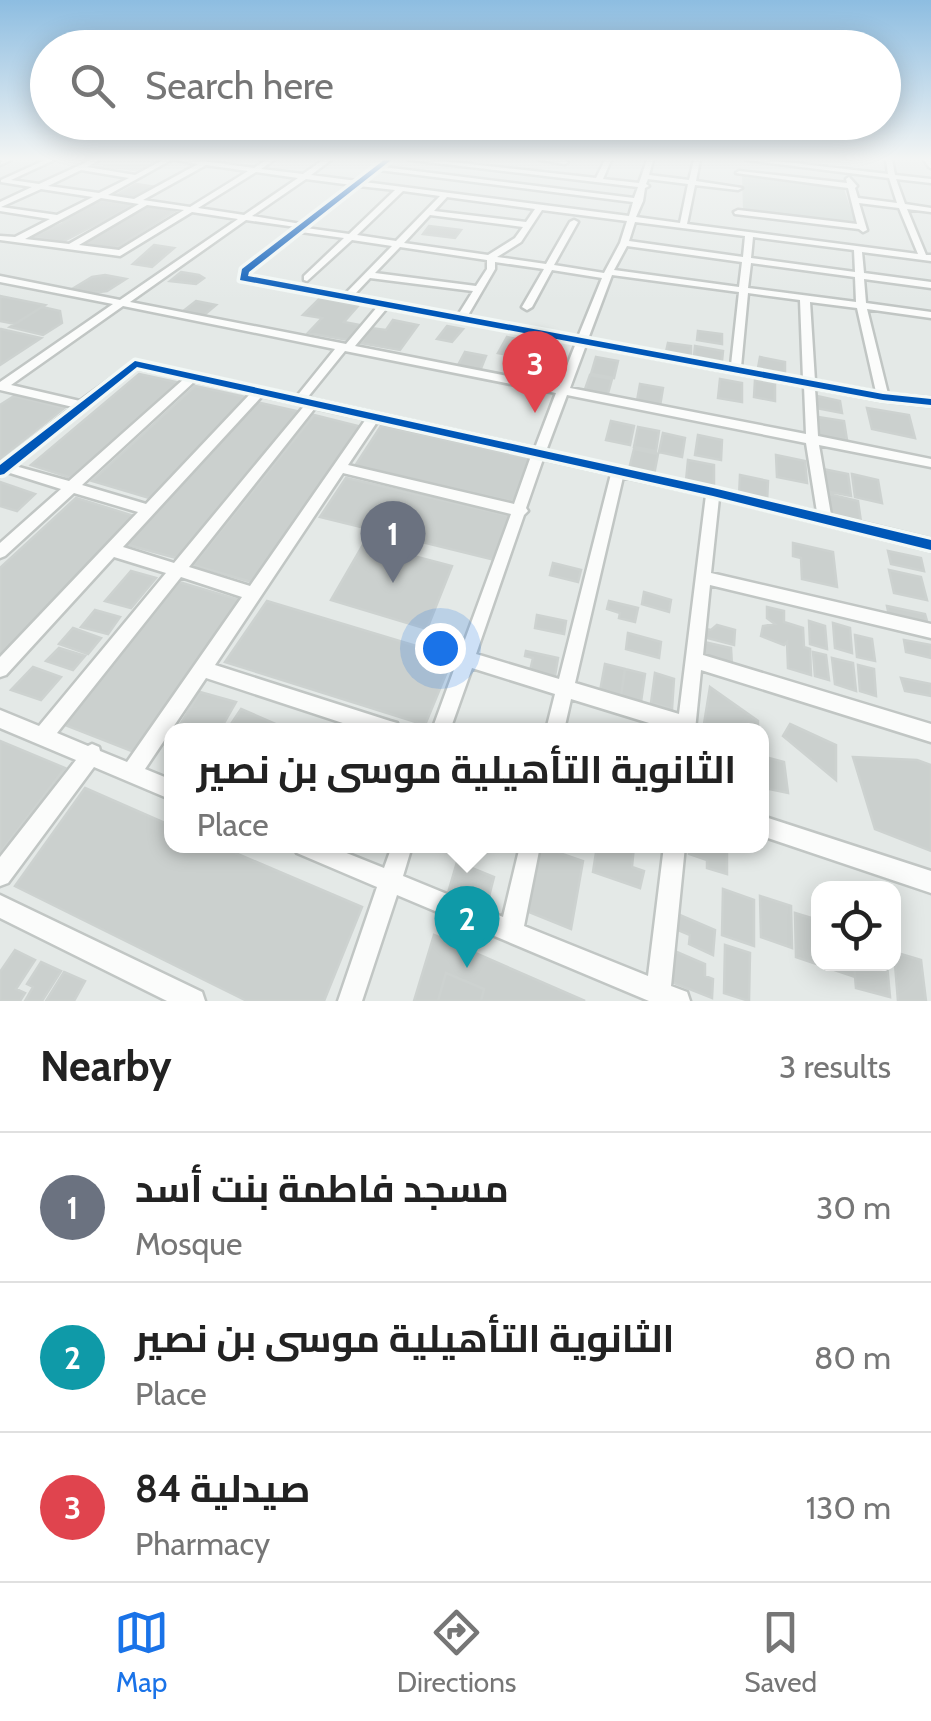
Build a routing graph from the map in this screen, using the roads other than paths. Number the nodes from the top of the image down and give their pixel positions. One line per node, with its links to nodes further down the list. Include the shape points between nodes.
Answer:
1 (0, 207): 20 (street)
2 (81, 207): 20 (street)
3 (139, 207): 34 (street)
4 (169, 207): 16 (street)
5 (196, 207): 16 (street)
6 (261, 207): 21 (street)
7 (327, 207): 27 (street)
8 (382, 207): 29 (street)
9 (435, 207): 19 (street)
10 (540, 207): 22 (street); 24 (street)
11 (637, 207): 22 (street)
12 (687, 207): 25 (street)
13 (738, 207): 18 (street)
14 (855, 207): 26 (street)
15 (906, 207): 17 (street); 37 (street)
16 (191, 210): 21 (street); 34 (street, via 120,253)
17 (931, 210)
18 (738, 212): 26 (street); 28 (street)
19 (429, 213): 24 (street); 32 (street)
20 (60, 218): 31 (street)
21 (244, 218): 27 (street); 50 (street)
22 (632, 219): 25 (street); 33 (street)
23 (574, 222): 39 (street)
24 (528, 225): 36 (street)
25 (683, 226): 28 (street)
26 (862, 226): 35 (street)
27 (300, 228): 29 (street); 48 (street, via 243,278)
28 (744, 234): 35 (street); 38 (street)
29 (351, 236): 32 (street); 44 (street)
30 (0, 238): 31 (street)
31 (14, 241): 34 (street)
32 (400, 243): 36 (street); 41 (street)
33 (624, 243): 38 (street); 40 (street)
34 (68, 248)
35 (862, 250): 37 (street); 42 (street)
36 (492, 258): 39 (street); 46 (street)
37 (927, 258)
38 (748, 259): 42 (street); 47 (street)
39 (552, 267): 40 (street); 53 (street)
40 (608, 274): 47 (street); 57 (street)
41 (370, 275): 46 (street); 48 (street)
42 (859, 276): 45 (street); 52 (street)
43 (0, 278): 50 (street)
44 (308, 278)
45 (931, 285)
46 (480, 289): 55 (street)
47 (741, 290): 49 (street); 59 (street)
48 (346, 298): 51 (street)
49 (805, 300): 52 (street); 61 (street)
50 (120, 303): 58 (street); 62 (street)
51 (384, 305): 55 (street); 58 (street)
52 (861, 306): 54 (street); 65 (street)
53 (527, 307)
54 (928, 315): 56 (street)
55 (460, 320): 57 (street)
56 (931, 332)
57 (585, 341): 59 (street); 63 (street)
58 (346, 347): 63 (street); 66 (street)
59 (736, 366): 61 (street)
60 (193, 377): 64 (street); 68 (street, via 135,364); 76 (street)
61 (808, 382): 65 (street); 70 (street)
62 (1, 387): 68 (street)
63 (565, 389): 70 (street); 71 (street)
64 (259, 392): 66 (street); 78 (street)
65 (883, 396): 67 (street)
66 (306, 402): 69 (street); 84 (street)
67 (931, 402)
68 (84, 406): 74 (street)
69 (374, 417): 71 (street); 73 (street)
70 (812, 439): 72 (street); 80 (street)
71 (539, 453): 75 (street); 79 (street)
72 (931, 462)
73 (340, 468): 79 (street); 86 (street)
74 (2, 469): 76 (street)
75 (618, 471): 77 (street); 92 (street)
76 (72, 487): 78 (street); 83 (street)
77 (713, 492): 80 (street); 85 (street)
78 (148, 510): 82 (street)
79 (522, 511): 88 (street)
80 (825, 519): 81 (street)
81 (931, 545)
82 (112, 550): 84 (street); 90 (street)
83 (0, 552)
84 (178, 571): 86 (street); 102 (street)
85 (703, 577): 87 (street); 89 (street)
86 (254, 594): 91 (street)
87 (931, 631)
88 (466, 659): 92 (street); 96 (street)
89 (694, 660): 99 (street); 101 (street)
90 (0, 670)
91 (202, 670): 94 (street); 95 (street)
92 (564, 689): 97 (street); 98 (street)
93 (0, 719): 102 (street)
94 (165, 723)
95 (368, 723)
96 (444, 723)
97 (557, 723)
98 (671, 723)
99 (688, 723)
100 (164, 725): 104 (street)
101 (931, 733)
102 (42, 736): 103 (street)
103 (92, 754): 104 (street); 111 (street)
104 (131, 772): 105 (street)
105 (164, 786)
106 (769, 828): 113 (street)
107 (321, 853): 112 (street)
108 (400, 853): 112 (street)
109 (528, 853): 115 (street)
110 (674, 853): 116 (street)
111 (0, 875)
112 (390, 882): 115 (street); 118 (street)
113 (931, 882)
114 (0, 906): 117 (street)
115 (511, 932): 116 (street)
116 (668, 997)
117 (192, 1001)
118 (350, 1001)

